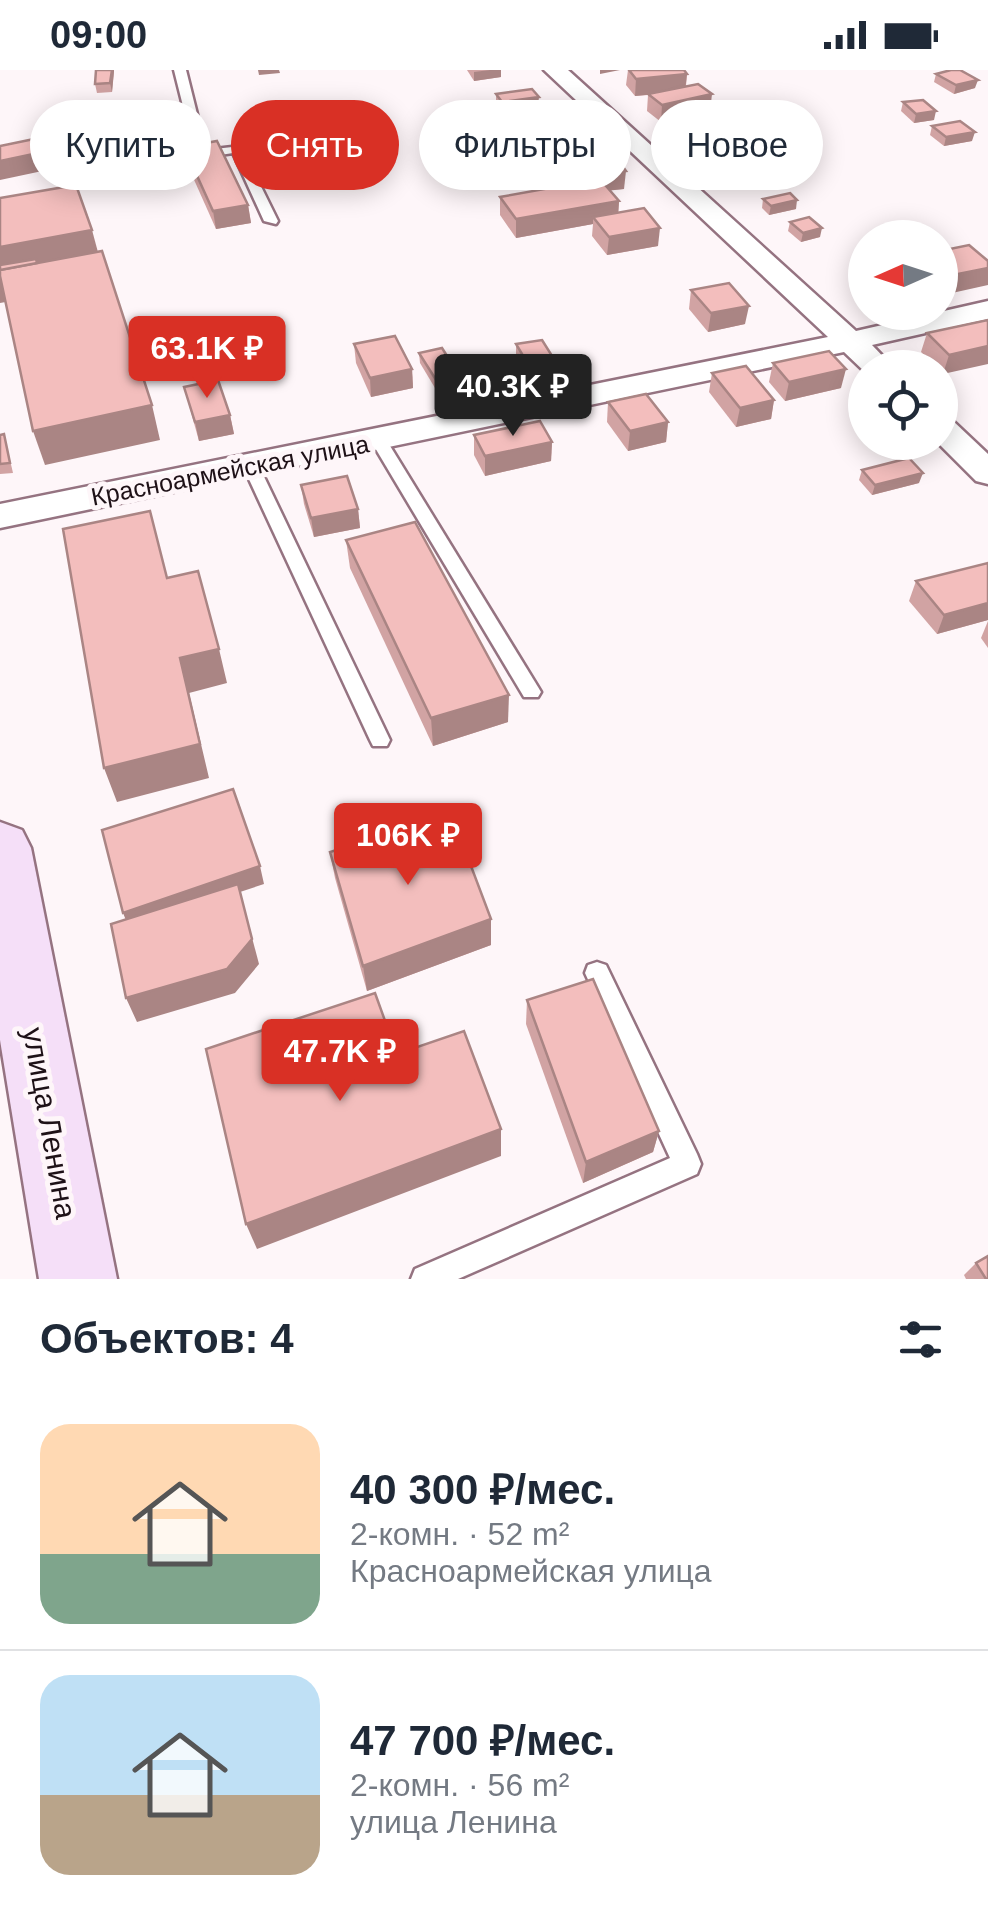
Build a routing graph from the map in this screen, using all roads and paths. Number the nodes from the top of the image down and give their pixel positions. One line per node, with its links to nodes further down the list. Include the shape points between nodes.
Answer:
1 (180, 70): 3 (lane, via 201,154 236,149)
2 (555, 70): 5 (street)
3 (271, 221)
4 (988, 310): 5 (street, Красноармейская улица)
5 (853, 342): 6 (street); 7 (street, Красноармейская улица)
6 (861, 350)
7 (379, 441): 9 (street, Красноармейская улица); 12 (lane)
8 (958, 444): 10 (street)
9 (249, 462): 11 (street, Красноармейская улица); 13 (lane)
10 (988, 473)
11 (0, 516)
12 (531, 692)
13 (380, 740)
14 (0, 848): 16 (street, улица Ленина)
15 (597, 974): 17 (lane, via 688,1164)
16 (78, 1279)
17 (425, 1279)

